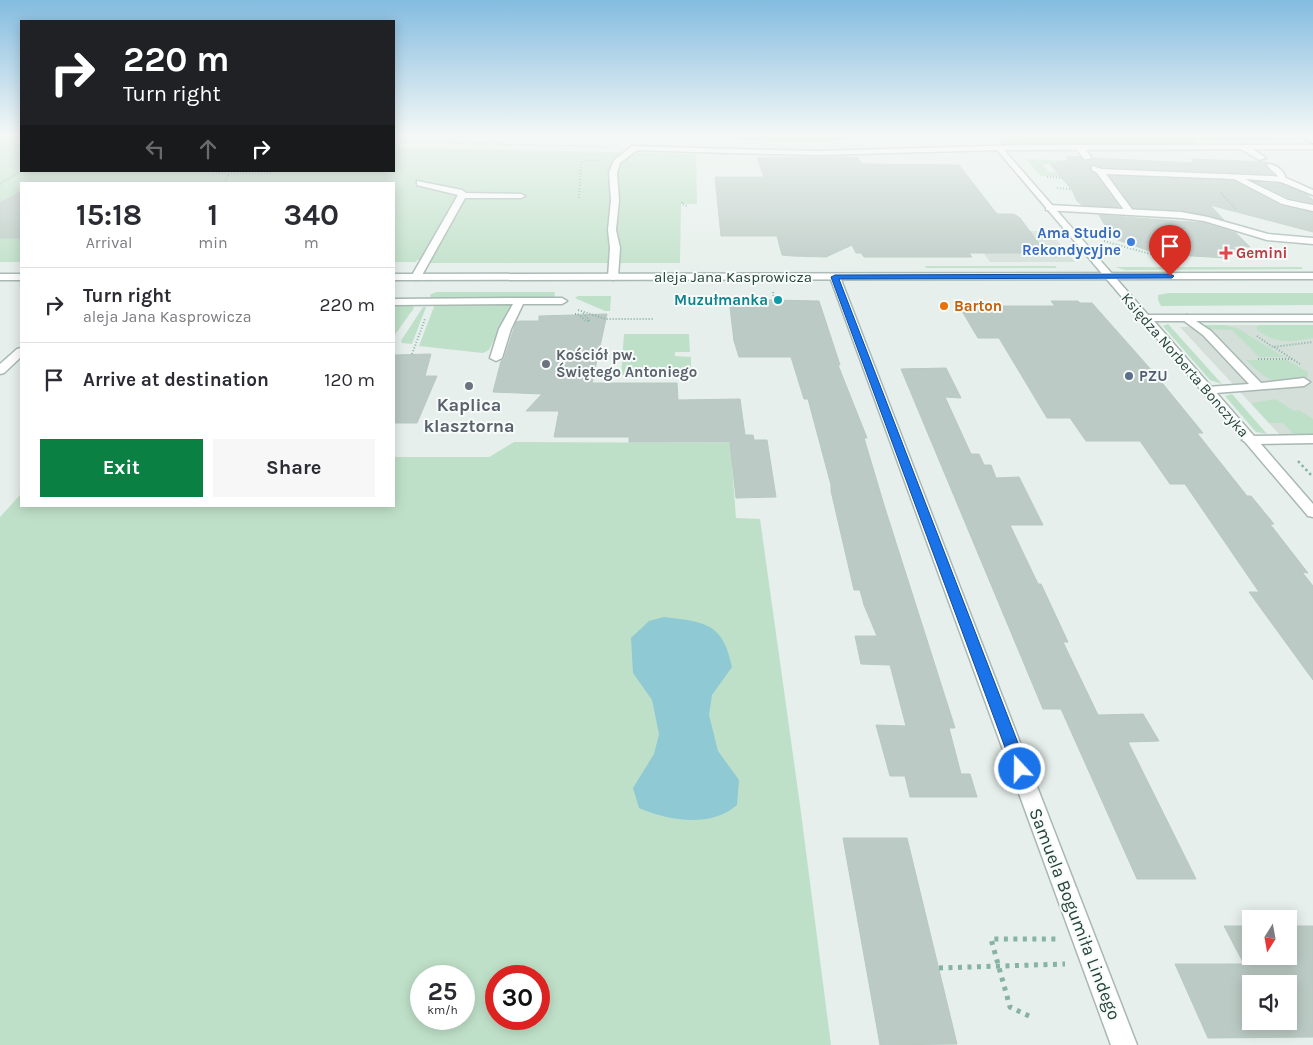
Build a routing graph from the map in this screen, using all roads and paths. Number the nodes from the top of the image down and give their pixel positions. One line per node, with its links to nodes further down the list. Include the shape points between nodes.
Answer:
1 (424, 184): 9 (street, via 462,192)
2 (580, 184): 11 (path)
3 (614, 184): 30 (street)
4 (1029, 184): 14 (street, Księdza Norberta Bonczyka)
5 (1108, 184): 16 (street)
6 (1249, 184): 15 (street, via 1285,202)
7 (1292, 184): 8 (street)
8 (1313, 193)
9 (462, 195): 10 (street); 29 (street)
10 (521, 196)
11 (579, 198)
12 (682, 202): 13 (path)
13 (687, 206)
14 (1049, 208): 16 (street); 26 (street, Księdza Norberta Bonczyka)
15 (1313, 208)
16 (1130, 212): 19 (street, via 1181,215 1267,237)
17 (1114, 234): 18 (path, via 1090,233)
18 (1094, 237)
19 (1313, 241)
20 (1104, 247): 21 (path, via 1098,241)
21 (1154, 255): 22 (path); 23 (path, via 1157,258)
22 (1193, 257)
23 (1149, 258)
24 (0, 276): 25 (street)
25 (20, 276)
26 (1110, 276): 27 (street, aleja Jana Kasprowicza); 31 (street, aleja Jana Kasprowicza); 39 (street, Księdza Norberta Bonczyka)
27 (1313, 276)
28 (395, 277): 29 (street, aleja Jana Kasprowicza)
29 (416, 277): 30 (street, aleja Jana Kasprowicza)
30 (613, 277): 31 (street, aleja Jana Kasprowicza)
31 (835, 277): 62 (street, Samuela Bogumiła Lindego)
32 (564, 290): 36 (street)
33 (520, 301): 35 (street); 36 (street); 46 (street, via 505,329)
34 (395, 302): 35 (street)
35 (426, 302): 45 (path, via 429,310)
36 (561, 306): 37 (path)
37 (582, 312): 38 (path, via 590,321); 42 (path, via 606,319)
38 (578, 314)
39 (1144, 318): 40 (street); 53 (street, Księdza Norberta Bonczyka)
40 (1187, 318): 41 (street); 47 (street)
41 (1313, 318)
42 (654, 319)
43 (1273, 347): 48 (path)
44 (20, 352): 50 (street)
45 (412, 354)
46 (496, 358)
47 (1231, 358): 48 (path); 52 (street)
48 (1292, 359): 49 (path)
49 (1306, 368)
50 (0, 370)
51 (1304, 382): 52 (street)
52 (1258, 387): 53 (street)
53 (1207, 391): 55 (street, Księdza Norberta Bonczyka)
54 (1313, 439): 55 (street)
55 (1249, 440): 56 (street, Księdza Norberta Bonczyka)
56 (1313, 513)
57 (1064, 938): 59 (path, via 991,939)
58 (1074, 964): 59 (path)
59 (997, 965): 60 (path); 61 (path, via 1010,1007)
60 (939, 968)
61 (1029, 1016)
62 (1124, 1045)

